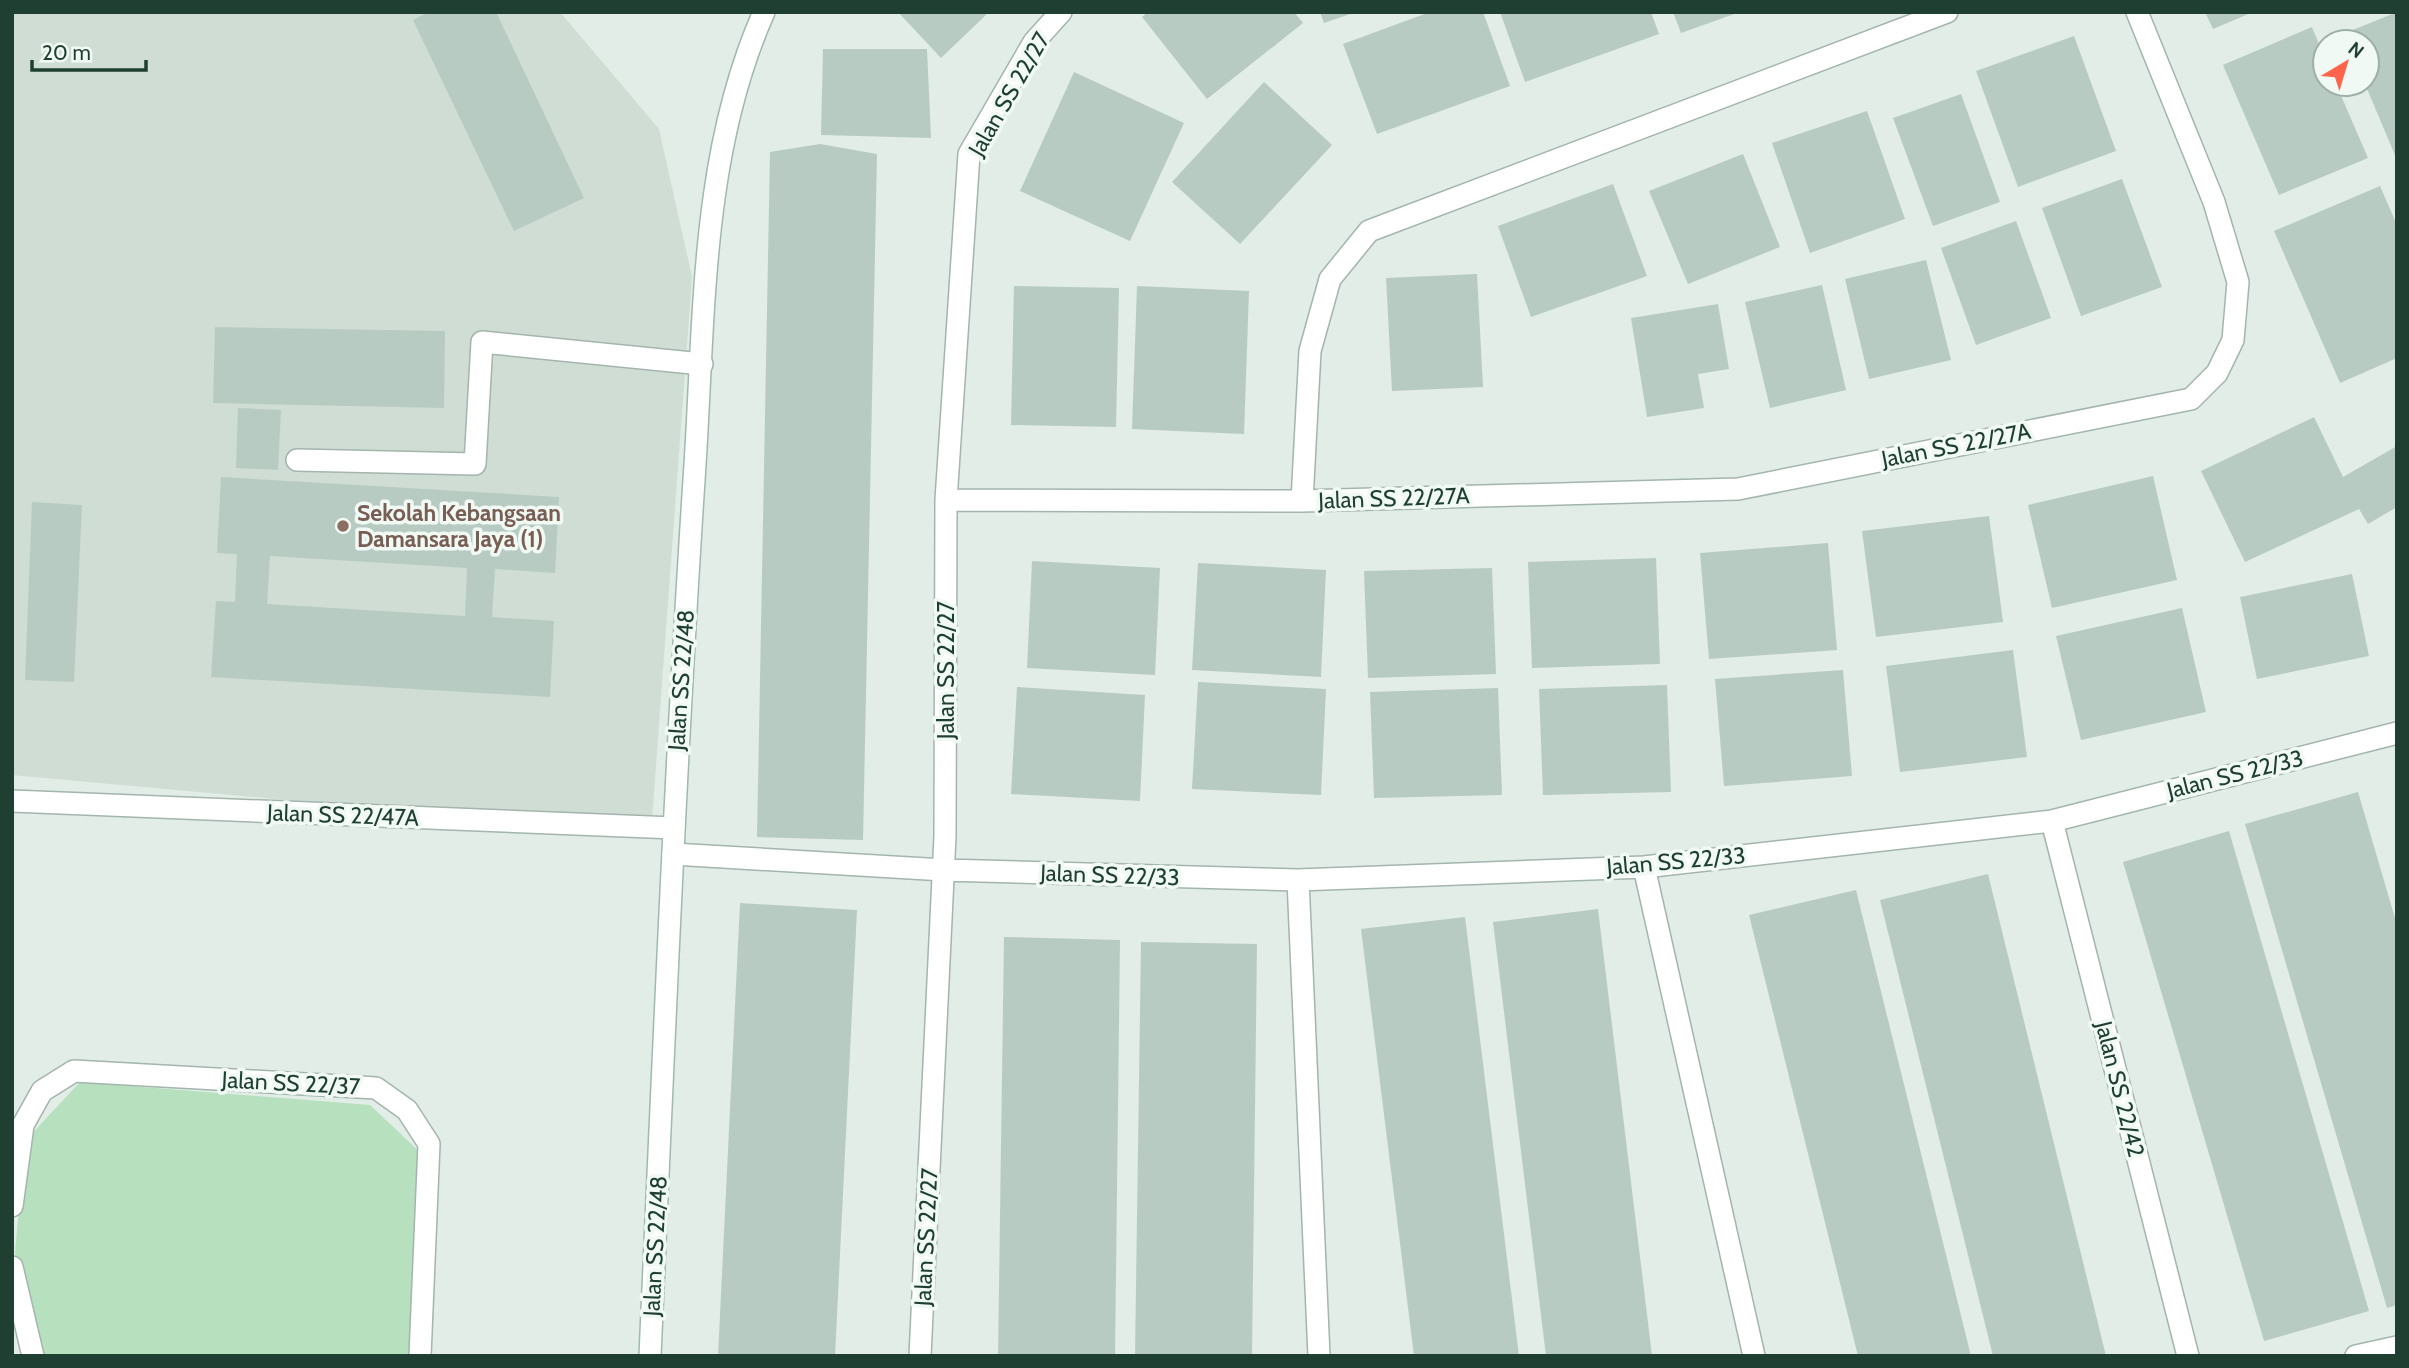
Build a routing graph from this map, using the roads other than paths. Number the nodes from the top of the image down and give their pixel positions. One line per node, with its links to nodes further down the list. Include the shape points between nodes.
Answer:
1 (764, 12): 5 (street, Jalan SS 22/48, via 731,102 707,268)
2 (1061, 12): 7 (street, Jalan SS 22/27, via 1034,42 970,154)
3 (1947, 12): 8 (street, Jalan SS 22/27A, via 1369,231 1329,279 1310,351)
4 (2137, 12): 8 (street, Jalan SS 22/27A, via 2214,202 2238,282 2233,340 2217,373 2190,398 1738,489)
5 (702, 364): 6 (street, via 482,342 475,464); 12 (street, Jalan SS 22/48)
6 (297, 460)
7 (946, 500): 8 (street, Jalan SS 22/27A); 15 (street, Jalan SS 22/27)
8 (1302, 501)
9 (2397, 733): 11 (street, Jalan SS 22/33)
10 (12, 801): 12 (street, Jalan SS 22/47A)
11 (2052, 821): 14 (street, Jalan SS 22/33); 26 (street, Jalan SS 22/42)
12 (674, 828): 13 (street, Jalan SS 22/48)
13 (673, 855): 15 (street, Jalan SS 22/33); 22 (street, Jalan SS 22/48)
14 (1644, 867): 16 (street, Jalan SS 22/33); 25 (street)
15 (944, 870): 16 (street, Jalan SS 22/33); 23 (street, Jalan SS 22/27)
16 (1298, 880): 24 (street)
17 (12, 1206): 21 (street, Jalan SS 22/37, via 23,1125 42,1091 74,1071 376,1088 407,1110 429,1144)
18 (12, 1267): 20 (street)
19 (2397, 1347): 27 (street)
20 (33, 1356)
21 (420, 1356)
22 (650, 1356)
23 (920, 1356)
24 (1319, 1356)
25 (1754, 1356)
26 (2188, 1356)
27 (2356, 1356)

